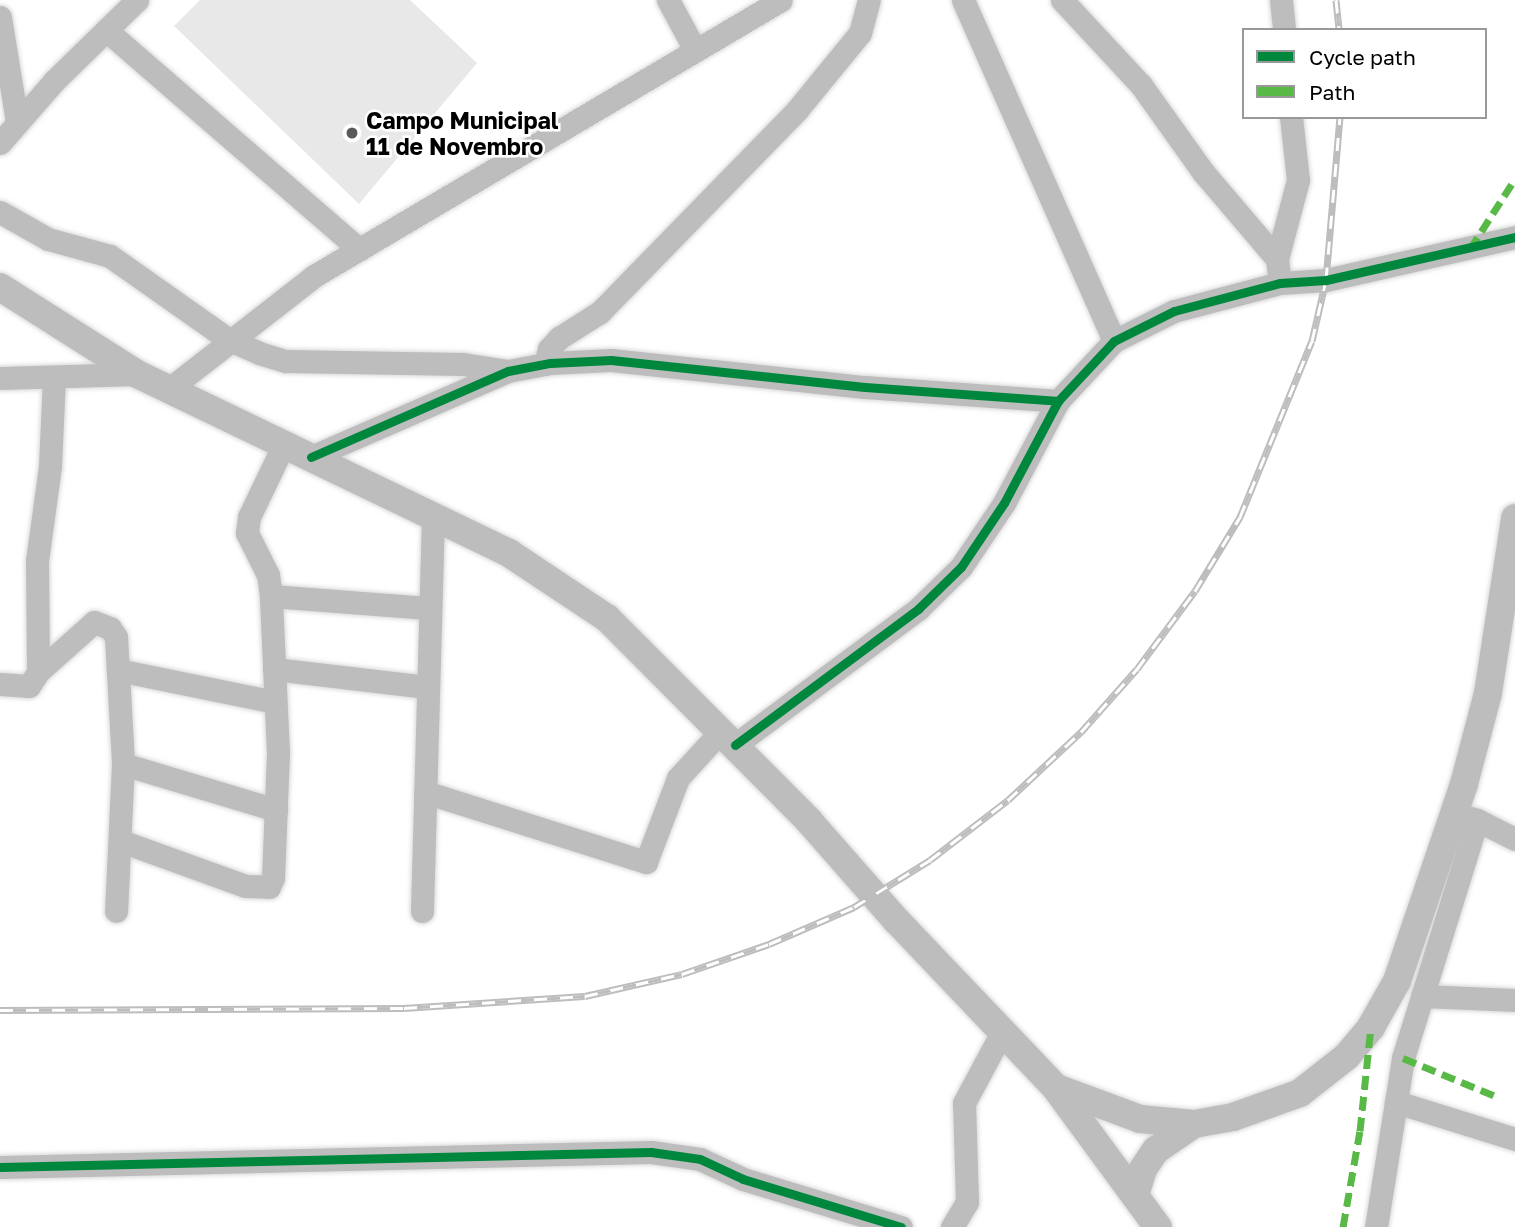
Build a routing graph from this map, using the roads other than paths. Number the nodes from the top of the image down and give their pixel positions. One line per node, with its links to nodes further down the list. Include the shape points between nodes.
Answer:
1 (137, 0): 10 (street)
2 (668, 0): 11 (street)
3 (781, 0): 11 (street)
4 (869, 0): 23 (street, via 860,33 797,110 600,312 559,338 549,349)
5 (963, 0): 22 (street)
6 (1062, 0): 18 (street, via 1141,85 1203,173)
7 (1281, 0): 9 (street)
8 (0, 17): 13 (street)
9 (1284, 28)
10 (106, 30): 13 (street); 17 (street)
11 (695, 50): 17 (street)
12 (1291, 119): 18 (street, via 1298,180)
13 (17, 122): 14 (street)
14 (0, 143)
15 (0, 212): 21 (street, via 48,239 110,256)
16 (1515, 237): 19 (street, via 1326,280)
17 (359, 249): 21 (street)
18 (1277, 259): 19 (street)
19 (1280, 284): 22 (street, via 1174,311)
20 (0, 287): 25 (main road)
21 (229, 340): 24 (street, via 286,361 463,364); 28 (street)
22 (1114, 341): 29 (street)
23 (545, 364): 24 (street); 29 (street, via 611,360 865,387)
24 (508, 371): 31 (street)
25 (137, 374): 26 (street); 28 (main road)
26 (54, 377): 27 (street); 38 (street, via 50,466 37,561)
27 (0, 378)
28 (169, 389): 30 (main road)
29 (1058, 401): 42 (street, via 1004,503 961,567 918,609)
30 (284, 444): 31 (main road); 34 (street, via 249,517 247,533 268,575)
31 (311, 457): 32 (main road)
32 (433, 518): 35 (street); 42 (main road, via 509,553 581,598 641,648)
33 (1515, 518): 46 (main road)
34 (271, 596): 35 (street); 37 (street)
35 (428, 608): 40 (street)
36 (118, 670): 38 (street, via 116,637 102,622 94,622); 41 (street); 43 (street)
37 (274, 670): 40 (street); 41 (street)
38 (38, 672): 39 (street, via 29,686)
39 (0, 684)
40 (427, 687): 44 (street)
41 (275, 702): 45 (street)
42 (728, 738): 44 (street, via 678,778 646,862); 53 (main road)
43 (123, 764): 45 (street); 48 (street)
44 (425, 792): 50 (street)
45 (276, 810): 48 (street, via 269,887 245,886)
46 (1465, 817): 47 (street); 51 (street); 56 (main road, via 1397,981 1371,1027 1347,1056 1300,1093 1272,1106)
47 (1515, 839)
48 (121, 841): 49 (street)
49 (116, 911)
50 (422, 911)
51 (1422, 996): 52 (street); 55 (street, via 1403,1058)
52 (1515, 1000)
53 (1001, 1034): 54 (main road); 61 (street, via 964,1103 967,1202 962,1218)
54 (1055, 1087): 56 (main road, via 1119,1113); 59 (main road)
55 (1396, 1102): 57 (street); 63 (street)
56 (1195, 1124): 59 (main road, via 1156,1150 1143,1169)
57 (1515, 1139)
58 (0, 1167): 60 (street, via 650,1152 700,1159 743,1179)
59 (1136, 1192): 62 (main road)
60 (901, 1227)
61 (952, 1227)
62 (1158, 1227)
63 (1376, 1227)

